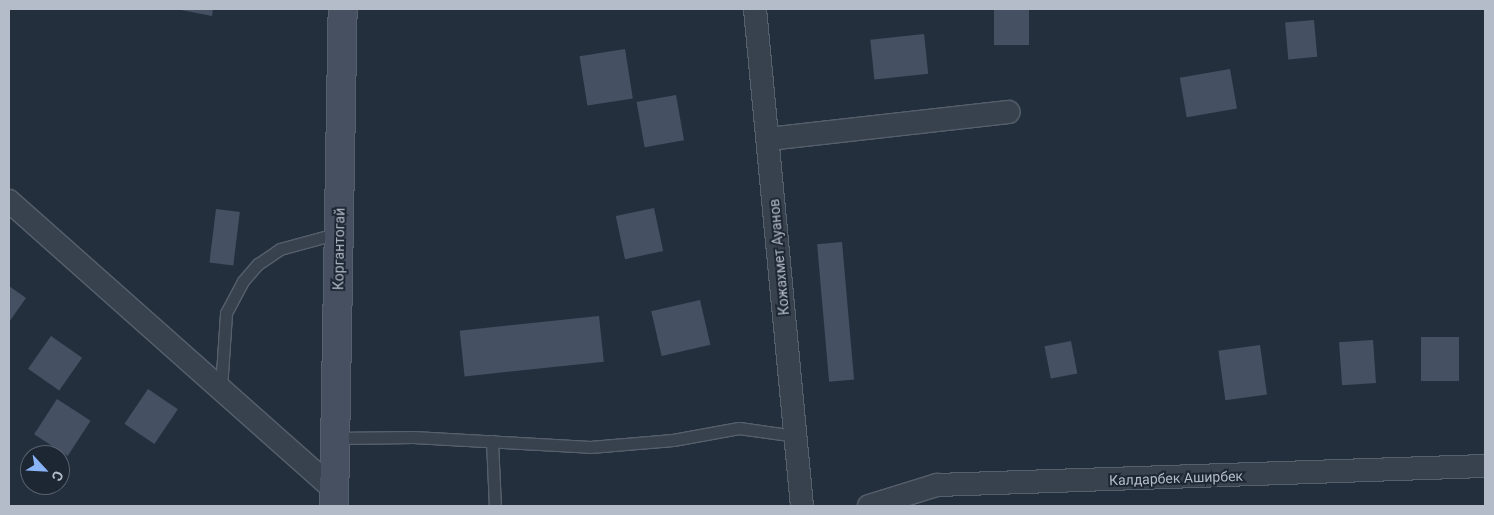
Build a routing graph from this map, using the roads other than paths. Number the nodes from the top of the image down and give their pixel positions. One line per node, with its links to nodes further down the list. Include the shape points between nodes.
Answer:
1 (343, 9): 6 (main road, Коргантогай)
2 (755, 9): 4 (street, Кожахмет Ауанов)
3 (1008, 112): 4 (street)
4 (768, 139): 8 (street, Кожахмет Ауанов)
5 (9, 201): 7 (street, Коргантогай)
6 (339, 233): 7 (lane, via 280,249 258,264 243,282 226,313); 9 (main road, Коргантогай)
7 (221, 389): 12 (street, Коргантогай)
8 (796, 436): 10 (lane, via 739,428 673,440 590,448); 14 (street, Кожахмет Ауанов)
9 (336, 438): 10 (lane); 12 (main road, Коргантогай)
10 (492, 440): 13 (lane)
11 (1485, 466): 15 (street, Калдарбек Аширбек, via 937,485)
12 (335, 498)
13 (495, 506)
14 (802, 506)
15 (869, 506)

